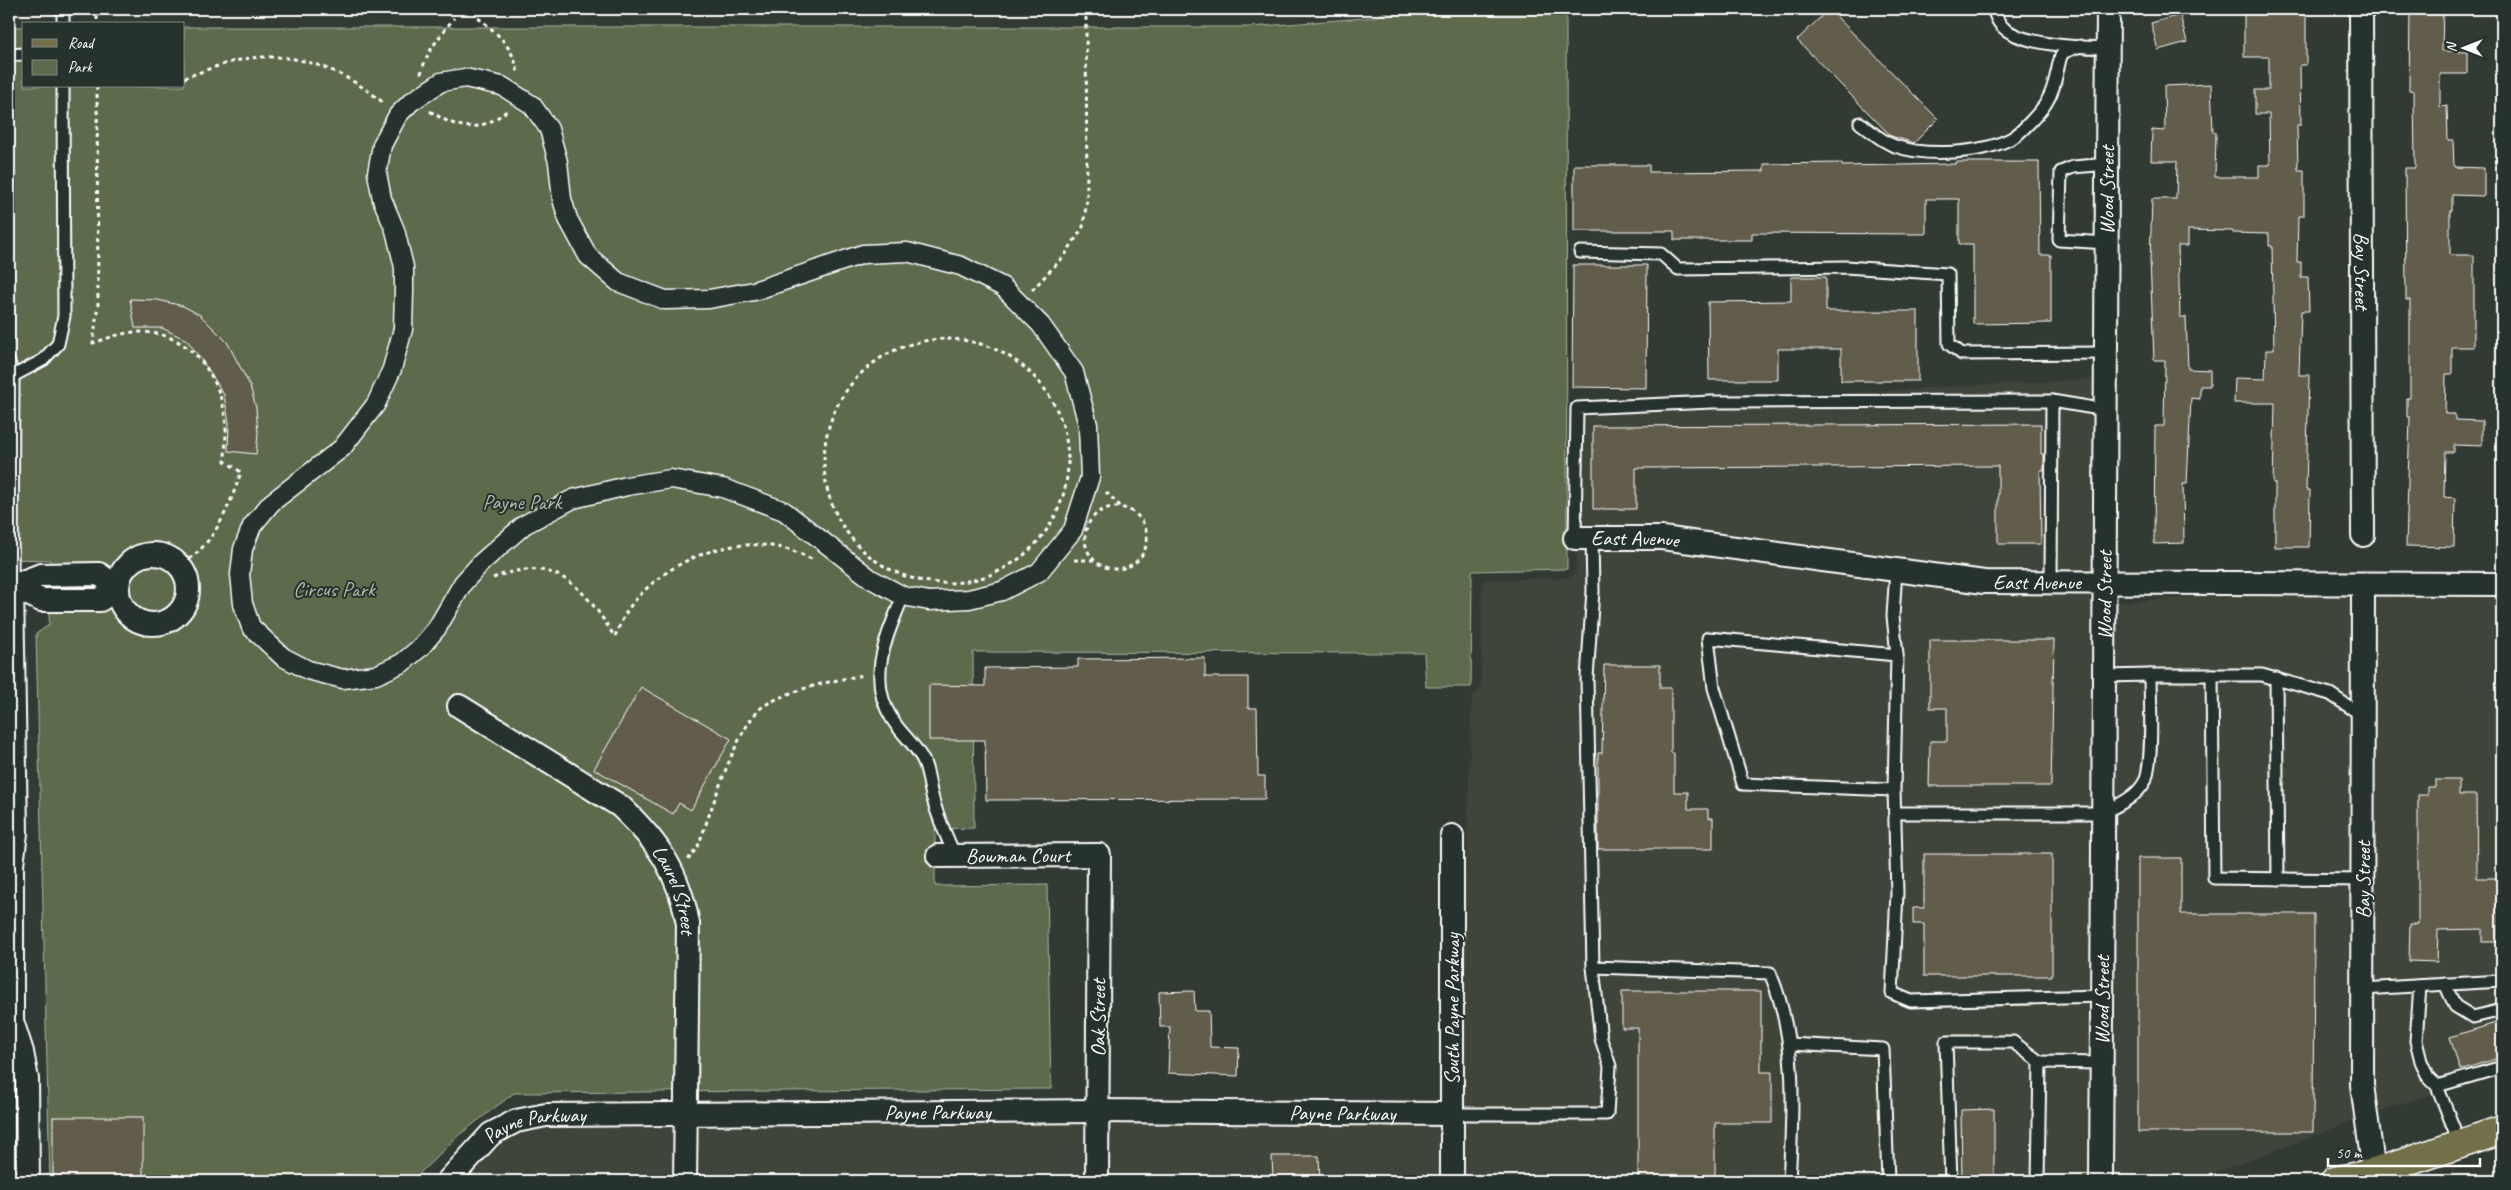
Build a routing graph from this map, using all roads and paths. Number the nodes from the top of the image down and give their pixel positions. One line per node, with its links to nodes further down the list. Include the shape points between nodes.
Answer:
1 (63, 9): 9 (lane)
2 (1993, 9): 11 (lane, via 2004,28 2017,35)
3 (2108, 9): 12 (street, Wood Street)
4 (2361, 9): 41 (street, Bay Street)
5 (97, 16): 10 (path)
6 (1086, 17): 28 (path, via 1087,200 1083,227 1065,255)
7 (454, 18): 17 (path, via 432,46)
8 (478, 18): 16 (path, via 506,44 516,60)
9 (63, 22)
10 (97, 22)
11 (2080, 46): 12 (lane); 23 (lane, via 2061,56 2056,85 2046,104 2013,138 1992,146 1952,152 1909,150 1885,142)
12 (2108, 48): 24 (street, Wood Street)
13 (22, 54): 14 (lane)
14 (9, 55)
15 (185, 78): 22 (path, via 255,58 304,60 341,73)
16 (518, 78)
17 (419, 79)
18 (63, 88): 33 (lane, via 64,316 58,344 43,360)
19 (97, 88): 45 (path, via 98,304 92,343 136,332 168,335 185,344 210,372 220,394 226,425 225,461 241,472 222,522 193,558)
20 (433, 104): 21 (path, via 426,108 454,124 472,128 495,120 511,107)
21 (504, 104)
22 (398, 114): 58 (street, via 442,82 465,78 502,86 532,106 549,129 568,219 588,256 618,282 665,300 709,299 754,291 863,254 907,252 961,266 1004,287 1041,325 1074,372 1088,425 1090,477 1072,530 1039,572 1002,591 969,599 929,601); 58 (street, via 382,145 377,173 404,267 403,329 392,369 376,404 342,448 271,503 252,526 243,549 240,574 243,604 251,627 262,639 283,657 308,670 343,679 376,675 402,662 421,646 437,628 463,583 524,525 573,499 671,480 723,488 784,511 864,575)
23 (1860, 123)
24 (2108, 164): 25 (street, Wood Street); 25 (lane, via 2073,167 2061,172 2059,240)
25 (2107, 243): 31 (street, Wood Street)
26 (1580, 252): 31 (lane, via 1661,254 1678,269 1846,268 1948,274 1949,344 1962,354)
27 (1024, 287): 28 (path)
28 (1030, 292): 29 (path)
29 (1036, 297)
30 (953, 337): 30 (path, via 905,344 863,368 834,407 822,454 828,502 854,543 892,571 915,580 940,583 984,577 1028,554 1057,516 1069,469 1062,421 1038,379 1000,349)
31 (2106, 353): 35 (street, Wood Street)
32 (9, 362): 33 (lane)
33 (13, 376): 54 (lane)
34 (2052, 402): 35 (lane); 42 (lane, via 1712,402 1577,408); 50 (lane)
35 (2106, 410): 51 (street, Wood Street)
36 (1072, 481): 43 (path, via 1059,520)
37 (1104, 487): 38 (path)
38 (1121, 507): 40 (path, via 1109,507); 40 (path, via 1133,511 1146,531 1142,554 1134,563 1122,568 1099,564 1090,555 1085,532)
39 (1095, 508): 40 (path)
40 (1093, 517)
41 (2363, 536)
42 (1583, 538): 47 (street, East Avenue, via 1662,538); 76 (lane, via 1593,591 1587,678)
43 (1026, 560)
44 (821, 565): 49 (path, via 806,556 753,544 731,545 708,552 667,571 648,585 631,604 615,636 588,597 573,582 557,574 538,569 522,570)
45 (179, 566): 55 (street, via 159,554 147,554 126,566); 55 (street, via 185,575 187,594 177,614 167,621 150,623 133,618 119,600)
46 (1014, 569): 56 (path, via 972,586)
47 (1896, 570): 50 (street, East Avenue, via 1984,582); 59 (lane, via 1894,616)
48 (892, 577): 57 (path)
49 (488, 580)
50 (2051, 582): 51 (street, East Avenue)
51 (2105, 582): 53 (street, East Avenue); 63 (street, Wood Street)
52 (2502, 584): 53 (street, East Avenue)
53 (2363, 585): 66 (street, Bay Street)
54 (10, 586): 55 (street, via 41,575 99,574); 84 (street, via 16,833 12,865 12,1021)
55 (118, 588)
56 (948, 588)
57 (940, 589)
58 (903, 596): 60 (lane, via 886,637)
59 (1897, 655): 67 (lane); 67 (lane, via 1708,638 1714,688 1743,784)
60 (879, 672): 72 (lane, via 880,690 891,718 926,767); 73 (path, via 818,684 764,706 742,732 698,846)
61 (2212, 674): 62 (lane); 64 (lane); 74 (lane, via 2214,878)
62 (2150, 675): 63 (lane); 69 (lane, via 2151,739 2145,782 2132,797)
63 (2104, 676): 69 (street, Wood Street)
64 (2276, 678): 66 (lane, via 2330,694); 74 (lane)
65 (459, 706): 73 (street, Laurel Street, via 620,806 660,849)
66 (2364, 717): 75 (street, Bay Street)
67 (1894, 790): 68 (lane)
68 (1895, 813): 69 (lane); 81 (lane, via 1897,892 1892,993 1911,1001)
69 (2104, 813): 81 (street, Wood Street)
70 (1452, 836): 91 (street, South Payne Parkway)
71 (1098, 855): 72 (street, Bowman Court); 89 (street, Oak Street)
72 (946, 856)
73 (675, 876): 90 (street, Laurel Street, via 688,924)
74 (2278, 879): 75 (lane)
75 (2363, 880): 80 (street, Bay Street)
76 (1593, 967): 83 (lane, via 1770,973 1780,997); 91 (lane, via 1601,1038 1610,1066 1607,1114)
77 (2502, 981): 78 (lane)
78 (2445, 984): 79 (lane); 82 (lane, via 2456,1006 2473,1017)
79 (2420, 986): 80 (lane); 88 (lane, via 2416,1041 2424,1069)
80 (2362, 990): 94 (street, Bay Street, via 2362,1085)
81 (2102, 996): 86 (street, Wood Street)
82 (2502, 1010)
83 (1789, 1044): 100 (lane, via 1793,1112); 101 (lane, via 1883,1049)
84 (15, 1052): 95 (street, via 27,1079)
85 (2040, 1062): 86 (lane); 102 (lane, via 2014,1042 1946,1042); 103 (lane)
86 (2102, 1063): 104 (street, Wood Street)
87 (2502, 1067): 88 (lane)
88 (2437, 1086): 93 (lane)
89 (1097, 1111): 90 (street, Payne Parkway); 91 (street, Payne Parkway); 98 (street, Oak Street)
90 (686, 1113): 96 (street, Payne Parkway, via 567,1114 516,1121 491,1134); 97 (street, Laurel Street)
91 (1452, 1114): 99 (street, South Payne Parkway)
92 (2502, 1130): 93 (main road)
93 (2460, 1144): 94 (main road)
94 (2370, 1179): 105 (main road)
95 (28, 1181)
96 (448, 1181)
97 (685, 1181)
98 (1097, 1181)
99 (1452, 1181)
100 (1790, 1181)
101 (1888, 1181)
102 (1951, 1181)
103 (2038, 1181)
104 (2101, 1181)
105 (2335, 1181)

